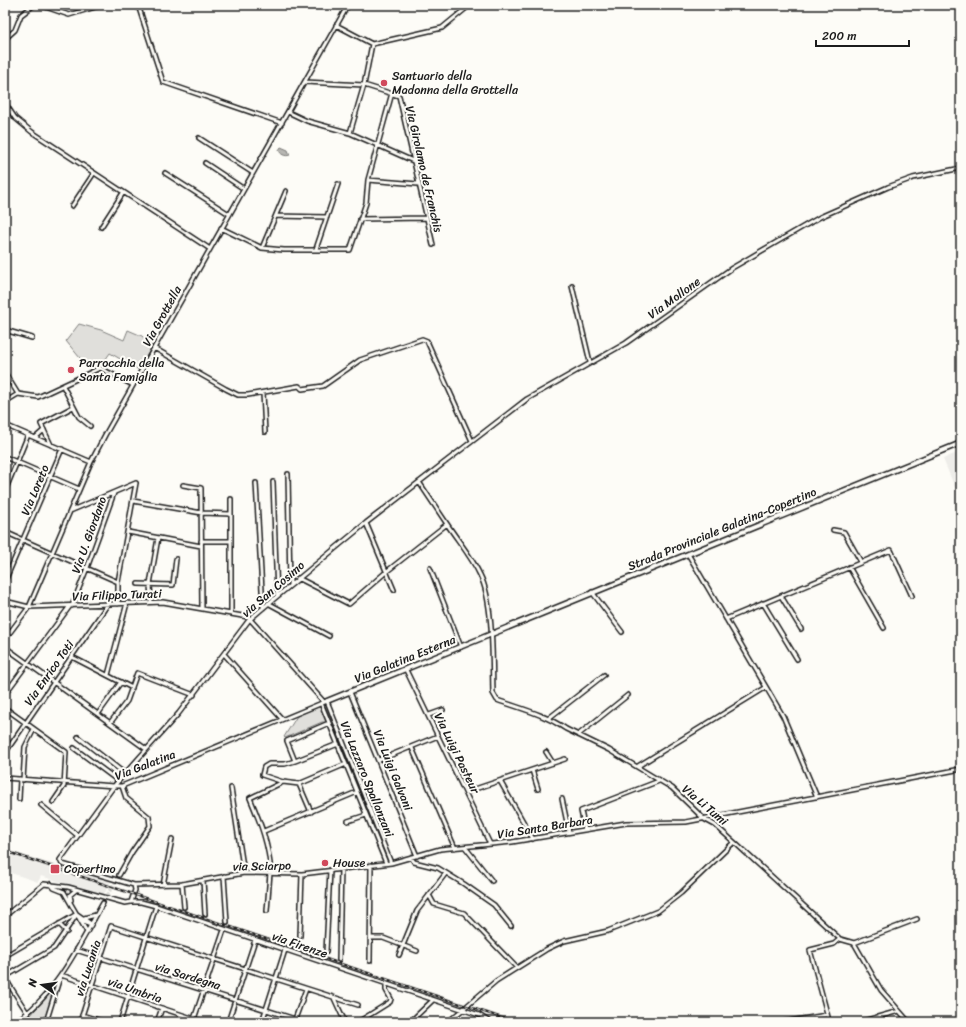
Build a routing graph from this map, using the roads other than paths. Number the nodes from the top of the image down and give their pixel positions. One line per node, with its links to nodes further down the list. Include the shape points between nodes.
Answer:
1 (34, 5): 8 (street, via 21,15 15,30)
2 (40, 5): 3 (street, via 69,16)
3 (102, 5)
4 (138, 5): 15 (street, via 164,82)
5 (348, 5): 7 (street, Via Grottella)
6 (470, 5): 9 (street, via 442,28)
7 (336, 25): 9 (street); 10 (street, Via Grottella)
8 (5, 39)
9 (372, 44): 11 (street)
10 (305, 82): 11 (street); 14 (street, Via Grottella)
11 (364, 85): 12 (street); 16 (street)
12 (392, 93): 18 (street); 19 (street, Via Girolamo de Franchis, via 399,96)
13 (5, 103): 22 (street, via 23,126)
14 (288, 112): 15 (street, Via Grottella); 16 (street, via 307,121)
15 (282, 123): 24 (street, Via Grottella)
16 (350, 133): 18 (street)
17 (199, 138): 24 (street)
18 (378, 145): 19 (street); 25 (street)
19 (413, 161): 27 (street, Via Girolamo de Franchis)
20 (205, 163): 28 (street)
21 (961, 168): 47 (street, Via Mollone, via 913,178 820,217 732,268 626,343)
22 (94, 173): 30 (street); 31 (street)
23 (165, 173): 32 (street)
24 (253, 173): 28 (street, Via Grottella)
25 (368, 180): 27 (street); 36 (street, via 366,203)
26 (338, 184): 34 (street)
27 (418, 184): 35 (street, Via Girolamo de Franchis)
28 (244, 189): 32 (street, Via Grottella)
29 (286, 190): 33 (street)
30 (123, 193): 37 (street); 41 (street)
31 (72, 206)
32 (230, 214): 38 (street, Via Grottella)
33 (276, 216): 34 (street); 40 (street)
34 (327, 218): 42 (street)
35 (426, 218): 36 (street); 39 (street, Via Girolamo de Franchis)
36 (360, 219): 42 (street, via 350,250)
37 (101, 227)
38 (222, 228): 40 (street); 41 (street, Via Grottella)
39 (433, 245)
40 (262, 248): 42 (street)
41 (210, 249): 46 (street, Via Grottella)
42 (316, 249)
43 (572, 286): 47 (street)
44 (5, 330): 45 (street)
45 (32, 338)
46 (154, 348): 49 (street, Via Grottella); 51 (street, via 238,395)
47 (590, 362): 61 (street, Via Mollone, via 527,399)
48 (5, 373): 52 (street)
49 (133, 385): 50 (street, via 100,368); 67 (street, Via Grottella)
50 (63, 386): 52 (street, via 38,397); 54 (street)
51 (263, 393): 58 (street); 61 (street, via 299,386 302,389 323,386 360,360 422,340 427,341)
52 (18, 394): 53 (street)
53 (5, 402)
54 (73, 407): 56 (street, via 79,417); 57 (street, via 41,424)
55 (5, 425): 59 (street)
56 (90, 426)
57 (44, 430): 60 (street); 63 (street)
58 (266, 432)
59 (28, 435): 60 (street); 66 (street)
60 (35, 438): 63 (street)
61 (472, 441): 71 (street, Via Mollone)
62 (961, 443): 93 (main road, Strada Provinciale Galatina-Copertino)
63 (51, 445): 64 (street)
64 (62, 449): 67 (street); 69 (street, Via Loreto)
65 (5, 457): 66 (street)
66 (18, 462): 69 (street); 75 (street)
67 (91, 462): 74 (street, Via Grottella)
68 (288, 474): 105 (street)
69 (50, 477): 74 (street); 88 (street, Via Loreto)
70 (273, 482): 108 (street)
71 (419, 482): 82 (street, via San Cosimo); 83 (street)
72 (256, 483): 120 (street)
73 (183, 485): 80 (street, via 201,488)
74 (79, 490): 79 (street, Via Grottella)
75 (5, 491)
76 (114, 492): 78 (street, via 136,483); 79 (street); 97 (street, Via U. Giordano)
77 (231, 499): 81 (street)
78 (133, 501): 80 (street); 86 (street)
79 (70, 511): 92 (street, Via Grottella)
80 (202, 513): 81 (street); 89 (street)
81 (231, 514): 90 (street)
82 (366, 523): 99 (street); 100 (street, via San Cosimo)
83 (447, 524): 99 (street); 128 (street, via 481,575 486,589)
84 (833, 530): 95 (street, via 844,532)
85 (5, 532): 88 (street)
86 (128, 532): 87 (street); 102 (street)
87 (158, 538): 91 (street); 104 (street)
88 (23, 540): 92 (street); 101 (street, Via Loreto)
89 (202, 541): 90 (street); 91 (street)
90 (231, 541): 122 (street)
91 (201, 546): 121 (street)
92 (52, 552): 97 (street); 119 (street, Via Grottella)
93 (688, 554): 107 (main road, Strada Provinciale Galatina-Copertino); 123 (street)
94 (176, 560): 104 (street, via 173,585)
95 (862, 562): 96 (street); 110 (street, via 891,550)
96 (849, 567): 109 (street); 125 (street)
97 (87, 568): 102 (street); 118 (street, Via U. Giordano)
98 (430, 568): 132 (street)
99 (386, 572): 100 (street, via 349,604); 106 (street)
100 (298, 578): 105 (street, via San Cosimo)
101 (5, 581)
102 (118, 582): 117 (street)
103 (138, 584): 104 (street)
104 (150, 584): 112 (street)
105 (290, 585): 108 (street, via San Cosimo)
106 (394, 590)
107 (592, 592): 127 (street); 128 (main road, Strada Provinciale Galatina-Copertino)
108 (277, 596): 114 (street, via San Cosimo)
109 (781, 596): 115 (street); 126 (street)
110 (912, 596)
111 (5, 601): 119 (street, Via Filippo Turati)
112 (151, 602): 113 (street, Via Filippo Turati); 121 (street, Via Filippo Turati)
113 (127, 603): 117 (street, Via Filippo Turati); 138 (street)
114 (268, 603): 120 (street, via San Cosimo); 129 (street)
115 (763, 603): 123 (street); 135 (street)
116 (108, 604): 117 (street, Via Filippo Turati); 118 (street, Via Filippo Turati); 134 (street, Via Enrico Toti)
117 (118, 604)
118 (71, 606): 119 (street, Via Filippo Turati); 136 (street, Via U. Giordano)
119 (29, 607): 130 (street, Via Grottella)
120 (263, 608): 124 (street, via San Cosimo)
121 (202, 609): 122 (street, Via Filippo Turati)
122 (231, 614): 124 (street, Via Filippo Turati, via 248,617)
123 (726, 619): 143 (street)
124 (249, 620): 133 (street, via San Cosimo); 148 (street)
125 (884, 628)
126 (801, 629)
127 (622, 632)
128 (491, 634): 132 (main road, Via Galatina Esterna); 153 (street, Via Li Tumi, via 494,697)
129 (329, 636)
130 (5, 639)
131 (5, 647): 136 (street)
132 (461, 647): 137 (main road, Via Galatina Esterna)
133 (224, 654): 146 (street, via San Cosimo); 154 (street)
134 (72, 657): 138 (street); 141 (street, Via Enrico Toti)
135 (797, 659)
136 (28, 664): 141 (street); 145 (street, Via U. Giordano)
137 (406, 670): 144 (main road, Via Galatina Esterna); 152 (street, Via Luigi Pasteur)
138 (108, 675): 140 (street)
139 (604, 675): 153 (street)
140 (121, 682): 142 (street); 151 (street)
141 (54, 683): 151 (street); 155 (street, Via Enrico Toti)
142 (132, 688): 146 (street, via 137,673); 156 (street, via 127,701)
143 (765, 688): 173 (street); 191 (street, via 783,716)
144 (350, 692): 148 (main road, Via Galatina Esterna); 169 (street, Via Luigi Galvani)
145 (5, 694)
146 (194, 695): 165 (street, via San Cosimo)
147 (628, 695): 159 (street)
148 (324, 702): 154 (street, Via Galatina); 157 (street, Via Lazzaro Spallanzani); 213 (street, Via Lazzaro Spallanzani)
149 (5, 708): 155 (street)
150 (443, 710): 152 (street)
151 (98, 714): 156 (street)
152 (428, 715): 160 (street, Via Luigi Pasteur)
153 (549, 718): 159 (street, Via Li Tumi)
154 (282, 719): 186 (street, Via Galatina)
155 (25, 723): 158 (street); 167 (street, Via Enrico Toti)
156 (110, 723): 165 (street)
157 (329, 723): 162 (street, Via Lazzaro Spallanzani); 170 (street, via 287,741)
158 (34, 729): 178 (street, via 25,747); 183 (street, via 66,752)
159 (578, 735): 173 (street, Via Li Tumi)
160 (438, 736): 164 (street); 190 (street, Via Luigi Pasteur)
161 (78, 737): 176 (street)
162 (338, 744): 170 (street); 172 (street, Via Lazzaro Spallanzani)
163 (74, 748): 179 (street)
164 (412, 748): 169 (street); 209 (street)
165 (146, 749): 176 (street, via San Cosimo)
166 (546, 752): 171 (street)
167 (5, 753)
168 (565, 759): 171 (street)
169 (379, 760): 210 (street, Via Luigi Galvani)
170 (295, 761): 182 (street, via 264,767 262,775)
171 (553, 763): 175 (street)
172 (346, 764): 184 (street); 189 (street, Via Lazzaro Spallanzani)
173 (638, 766): 181 (street, Via Li Tumi)
174 (961, 769): 191 (street, Via Santa Barbara)
175 (532, 770): 180 (street); 188 (street)
176 (124, 773): 179 (street, via San Cosimo)
177 (5, 778): 178 (street)
178 (22, 780): 183 (street); 192 (street)
179 (117, 780): 185 (street, via San Cosimo)
180 (500, 781): 190 (street); 204 (street)
181 (659, 781): 198 (street, Via Li Tumi, via 672,788); 200 (street, via 581,811)
182 (283, 782): 184 (street); 201 (street, via 250,798)
183 (64, 783): 185 (street); 194 (street)
184 (299, 784): 196 (street)
185 (114, 786): 186 (street, Via Galatina); 203 (street, Via Galatina)
186 (122, 786): 221 (street, via 126,798 149,817 150,826)
187 (231, 788): 217 (street)
188 (538, 789)
189 (357, 792): 196 (street); 197 (street, Via Lazzaro Spallanzani)
190 (466, 792): 207 (street, Via Luigi Pasteur)
191 (817, 797): 198 (street, Via Santa Barbara)
192 (19, 799)
193 (562, 799): 202 (street)
194 (53, 802)
195 (41, 806): 203 (street)
196 (310, 812): 201 (street)
197 (366, 815): 199 (street); 212 (street, Via Lazzaro Spallanzani)
198 (704, 819): 200 (street, Via Santa Barbara, via 686,822 626,823); 206 (street, Via Li Tumi)
199 (348, 821)
200 (585, 830): 202 (street, Via Santa Barbara)
201 (264, 831): 218 (street)
202 (569, 832): 204 (street, Via Santa Barbara)
203 (77, 835): 227 (street, Via Galatina, via 60,860 62,864)
204 (533, 838): 207 (street, Via Santa Barbara)
205 (172, 839): 228 (street)
206 (734, 842): 256 (street, Via Li Tumi); 270 (street, via 681,893 658,911 608,931 564,941)
207 (490, 844): 208 (street, Via Santa Barbara)
208 (465, 847): 209 (street, Via Santa Barbara); 224 (street)
209 (455, 848): 210 (street, Via Santa Barbara)
210 (418, 856): 211 (street, Via Santa Barbara)
211 (411, 858): 213 (street, Via Santa Barbara); 219 (street, via 414,862 438,868)
212 (386, 863): 213 (street, via Sciarpo); 214 (street, via Sciarpo)
213 (391, 863)
214 (371, 865): 215 (street, via Sciarpo); 255 (street)
215 (341, 868): 216 (street, via Sciarpo); 268 (street)
216 (330, 870): 220 (street, via Sciarpo); 263 (street)
217 (244, 873): 218 (street, via Sciarpo); 222 (street, via Sciarpo)
218 (271, 873): 220 (street, via Sciarpo); 239 (street)
219 (446, 873): 233 (street); 249 (street, via 494,905)
220 (302, 874): 253 (street)
221 (119, 875)
222 (224, 876): 223 (street, via Sciarpo); 246 (street)
223 (203, 880): 226 (street, via Sciarpo); 241 (street)
224 (492, 881)
225 (50, 884): 229 (street, via Firenze); 231 (street); 243 (street, via 44,884)
226 (182, 884): 228 (street, via Sciarpo); 238 (street)
227 (134, 885): 228 (street, via Sciarpo); 235 (street)
228 (163, 885)
229 (68, 887): 230 (street, via Firenze); 231 (street); 232 (street)
230 (76, 890): 232 (street); 235 (street, via Firenze, via 112,901)
231 (64, 892): 234 (street)
232 (70, 895): 234 (street)
233 (429, 895): 259 (street, via 417,911); 270 (street, via 434,904 464,913)
234 (71, 902): 240 (street)
235 (131, 902): 237 (street, via Firenze)
236 (103, 903): 242 (street)
237 (156, 906): 250 (street, via Firenze); 254 (street)
238 (184, 907)
239 (267, 911)
240 (77, 914): 244 (street); 247 (street); 251 (street)
241 (205, 914)
242 (96, 915): 244 (street); 248 (street)
243 (5, 916)
244 (82, 919): 248 (street); 252 (street)
245 (916, 919): 258 (street)
246 (227, 922)
247 (59, 924): 251 (street); 265 (street)
248 (91, 924): 252 (street)
249 (511, 926)
250 (224, 930): 257 (street, via Firenze); 267 (street)
251 (67, 932): 274 (street, via 54,948)
252 (87, 932): 260 (street)
253 (300, 936)
254 (146, 937): 266 (street, via Lucania, via 111,926); 267 (street); 271 (street)
255 (370, 938): 259 (street, via 383,938); 269 (street)
256 (840, 939): 258 (street, Via Li Tumi); 291 (street, via 834,944 810,950)
257 (255, 940): 261 (street, via Firenze); 272 (street)
258 (854, 943): 288 (street, via 881,990)
259 (403, 946): 262 (street); 264 (street)
260 (76, 950): 266 (street, via Sardegna); 273 (street)
261 (286, 950): 275 (street); 276 (street, via Firenze)
262 (417, 951)
263 (326, 952)
264 (400, 955)
265 (5, 956)
266 (100, 958): 271 (street, via Sardegna); 277 (street, via Lucania)
267 (214, 958): 272 (street); 279 (street)
268 (339, 960)
269 (370, 961)
270 (517, 968): 287 (street, via 496,981)
271 (136, 969): 279 (street, via Sardegna); 280 (street)
272 (246, 969): 275 (street); 282 (street)
273 (61, 976): 277 (street, via Umbria); 289 (street); 296 (street)
274 (5, 977): 289 (street)
275 (276, 979): 278 (street); 286 (street)
276 (386, 984): 283 (street, via Firenze); 305 (street, via 390,1002)
277 (92, 985): 280 (street, via Umbria); 290 (street, via Lucania)
278 (306, 988): 281 (street); 293 (street)
279 (204, 989): 282 (street, via Sardegna); 292 (street)
280 (128, 997): 285 (street, via Umbria); 299 (street)
281 (334, 998): 284 (street); 304 (street)
282 (235, 999): 286 (street, via Sardegna); 302 (street)
283 (433, 1000): 287 (street, via Firenze); 306 (street)
284 (358, 1005)
285 (162, 1008): 292 (street, via Umbria); 300 (street)
286 (266, 1009): 293 (street, via Sardegna); 303 (street)
287 (462, 1010): 294 (street, via Firenze); 307 (street)
288 (899, 1011): 310 (street); 311 (street)
289 (28, 1014): 295 (street)
290 (82, 1015): 297 (street, via Lucania); 298 (street)
291 (828, 1015): 308 (street); 309 (street)
292 (194, 1020): 301 (street, via Umbria)
293 (294, 1020)
294 (488, 1021)
295 (14, 1022)
296 (46, 1022)
297 (80, 1022)
298 (105, 1022)
299 (120, 1022)
300 (157, 1022)
301 (204, 1022)
302 (228, 1022)
303 (262, 1022)
304 (345, 1022)
305 (358, 1022)
306 (410, 1022)
307 (448, 1022)
308 (783, 1022)
309 (827, 1022)
310 (860, 1022)
311 (909, 1022)

